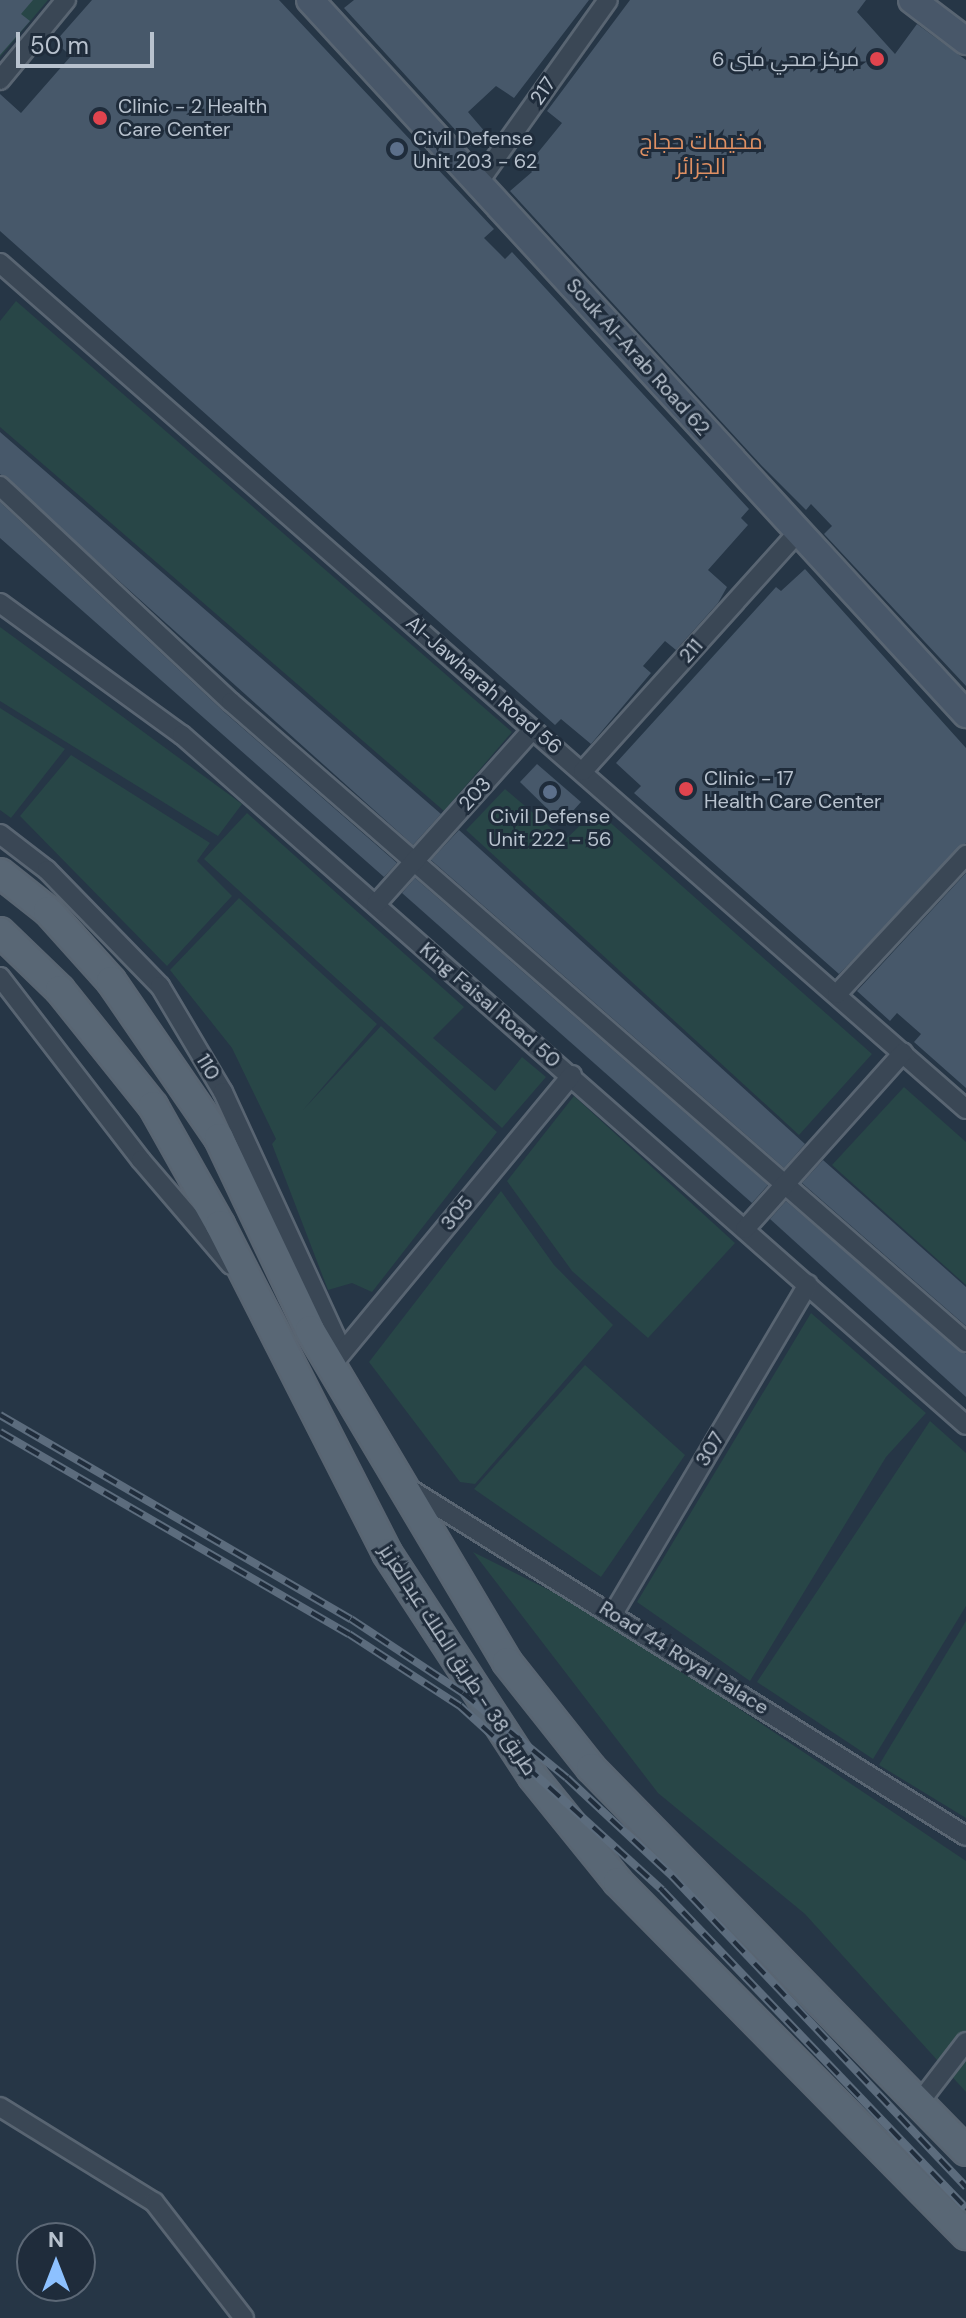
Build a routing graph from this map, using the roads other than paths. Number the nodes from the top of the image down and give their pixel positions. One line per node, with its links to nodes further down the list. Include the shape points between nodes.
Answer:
1 (66, 0): 6 (street)
2 (310, 0): 7 (main road, Souk Al-Arab Road 62)
3 (608, 0): 7 (street, 217)
4 (912, 0): 5 (main road)
5 (966, 41)
6 (0, 80)
7 (478, 183): 10 (main road, Souk Al-Arab Road 62)
8 (0, 263): 13 (street, Al-Jawharah Road 56)
9 (0, 486): 17 (street, via 231,702)
10 (798, 532): 12 (main road, Souk Al-Arab Road 62); 14 (street, 211)
11 (0, 603): 19 (street, King Faisal Road 50, via 182,735)
12 (966, 714)
13 (533, 729): 14 (street, Al-Jawharah Road 56); 17 (street, 203)
14 (583, 771): 22 (street, Al-Jawharah Road 56)
15 (0, 834): 31 (street, 110, via 47,870 160,986 223,1092)
16 (966, 855): 22 (street)
17 (416, 860): 19 (street, 203); 26 (street)
18 (0, 873): 31 (main road, طريق 38 - طريق الملك عبدالعزيز, via 48,911 111,981 219,1138 310,1330)
19 (376, 904): 24 (street, King Faisal Road 50)
20 (0, 932): 29 (main road, طريق 38 - طريق الملك عبدالعزيز, via 60,990 153,1106)
21 (0, 977): 29 (street, via 141,1160)
22 (837, 994): 23 (street, Al-Jawharah Road 56)
23 (903, 1053): 25 (street, Al-Jawharah Road 56); 26 (street)
24 (572, 1075): 27 (street, King Faisal Road 50); 31 (street, 305)
25 (966, 1109)
26 (784, 1182): 27 (street); 30 (street)
27 (745, 1229): 28 (street, King Faisal Road 50)
28 (808, 1284): 32 (street, King Faisal Road 50); 34 (street, 307)
29 (252, 1290): 40 (main road, طريق 38 - طريق الملك عبدالعزيز, via 387,1553 533,1777 618,1882)
30 (966, 1342)
31 (337, 1358): 33 (main road, طريق 38 - طريق الملك عبدالعزيز)
32 (966, 1425)
33 (399, 1484): 34 (street, Road 44 Royal Palace, via 441,1504); 37 (main road, طريق 38 - طريق الملك عبدالعزيز, via 507,1662 591,1768)
34 (613, 1614): 35 (street, Road 44 Royal Palace)
35 (966, 1836)
36 (966, 2042): 37 (street)
37 (919, 2103): 39 (main road, طريق 38 - طريق الملك عبدالعزيز)
38 (0, 2107): 41 (street, via 154,2202)
39 (966, 2151)
40 (966, 2235)
41 (244, 2318)

